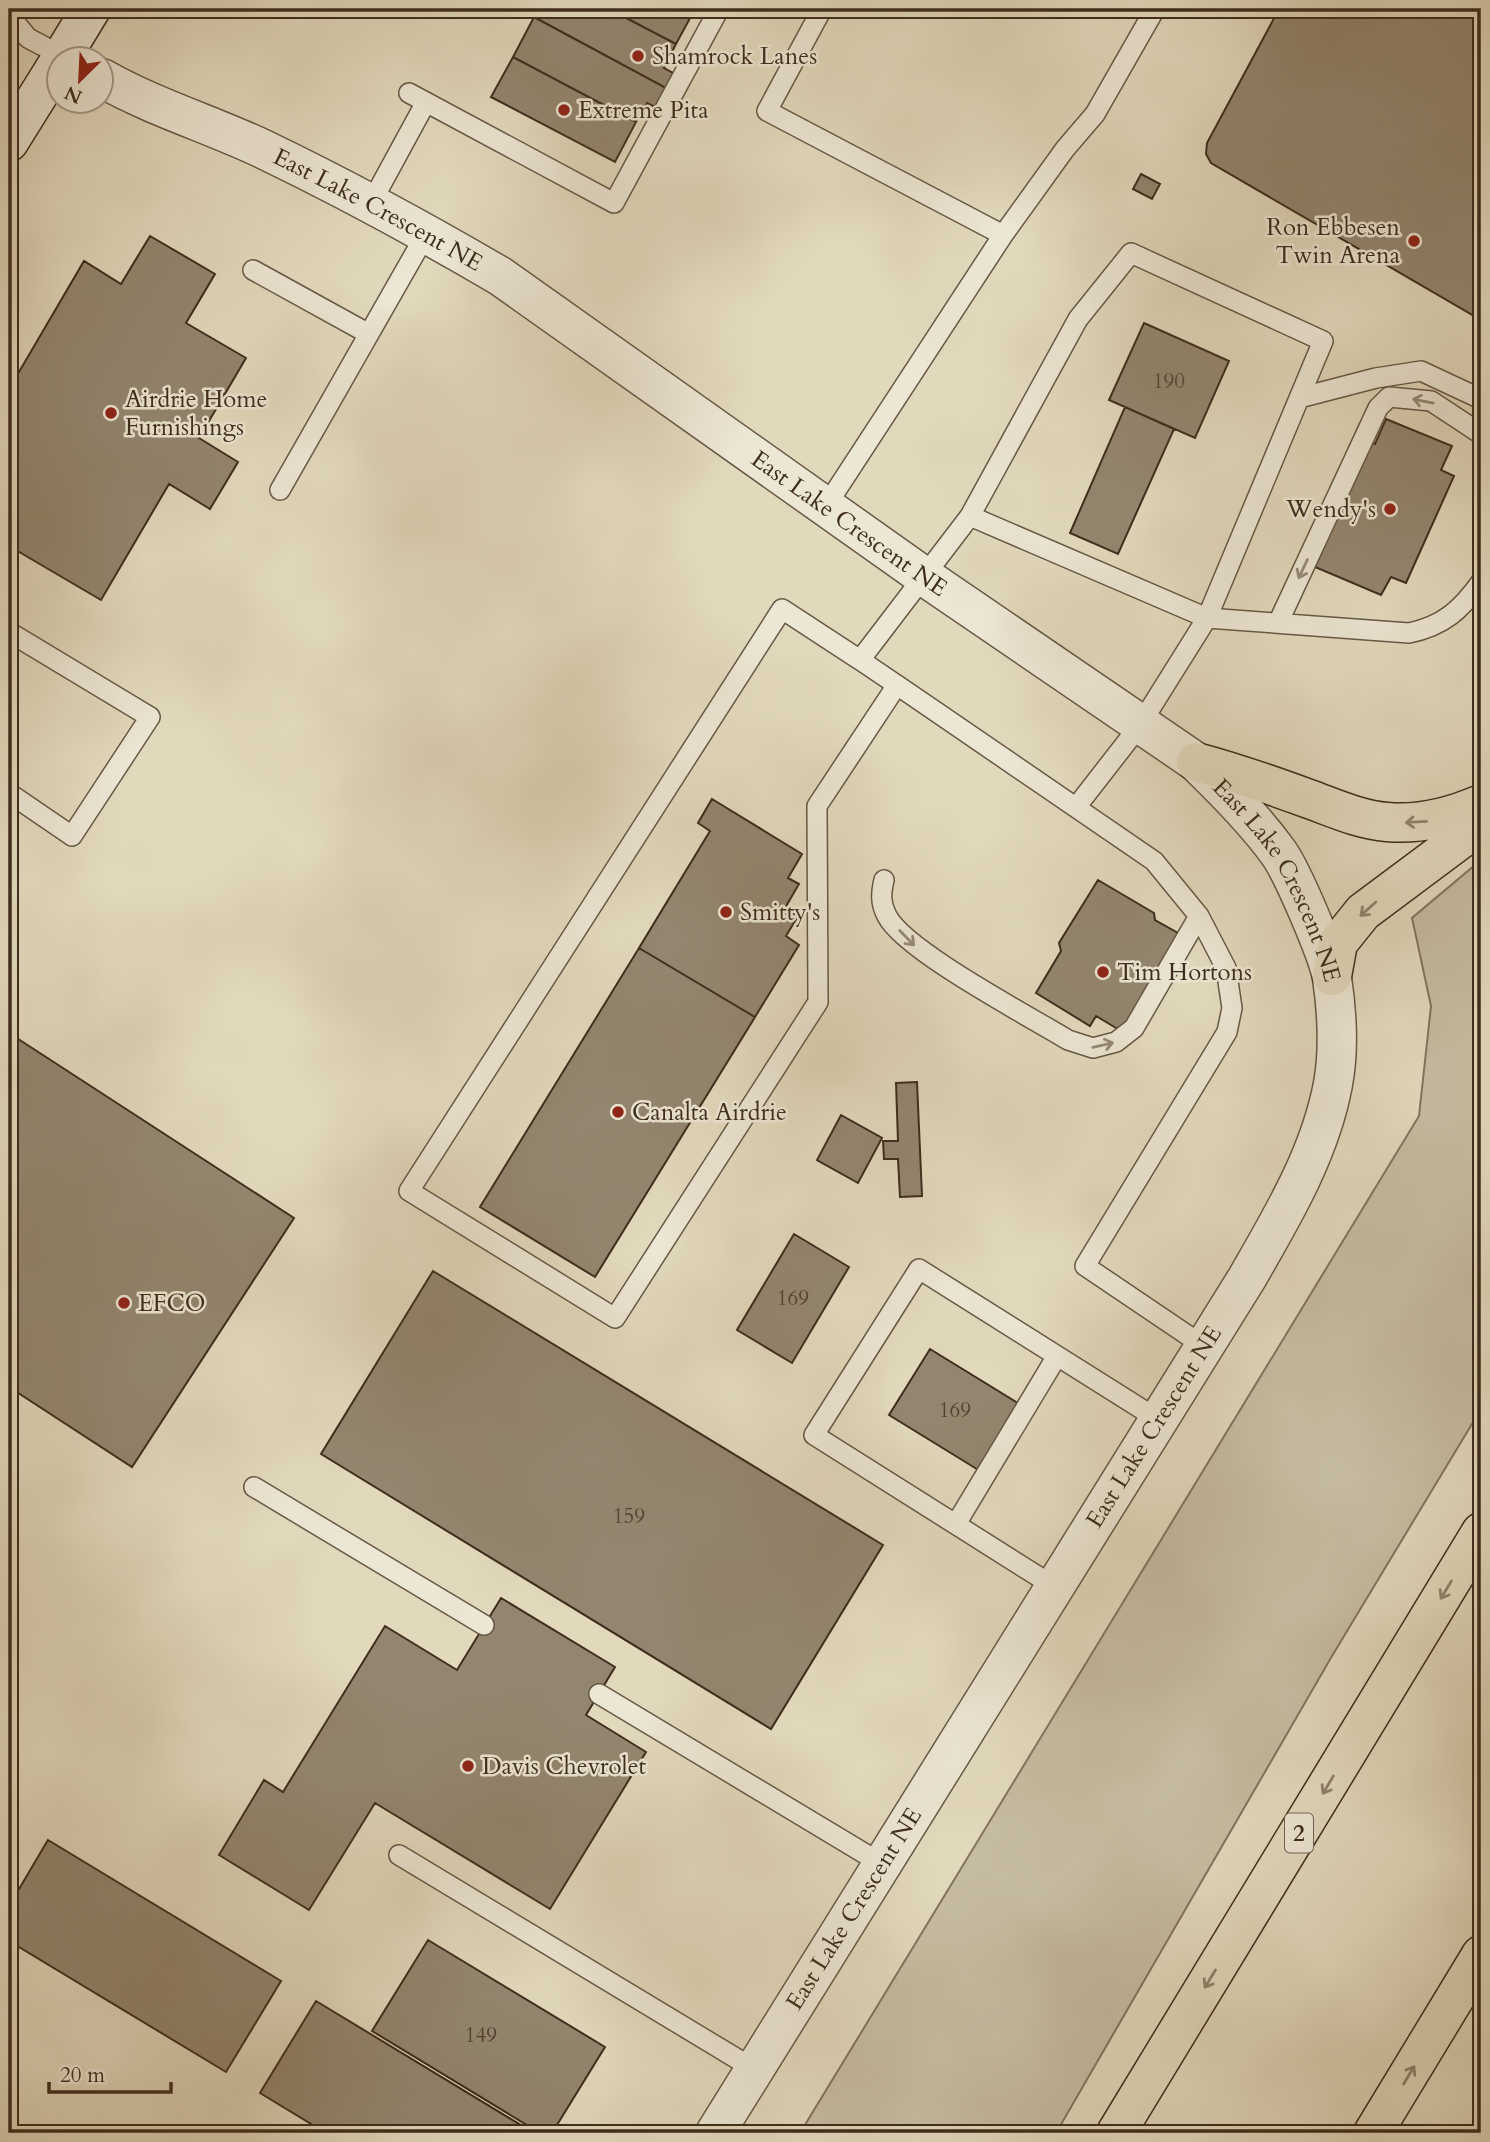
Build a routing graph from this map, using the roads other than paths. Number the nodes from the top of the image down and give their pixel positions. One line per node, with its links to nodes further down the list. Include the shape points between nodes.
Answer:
1 (91, 9): 7 (street)
2 (719, 9): 12 (lane, via 614,203 418,98)
3 (822, 9): 14 (lane, via 767,111)
4 (1155, 9): 14 (lane, via 1095,114)
5 (9, 15): 6 (lane)
6 (18, 38): 8 (lane)
7 (70, 46)
8 (46, 51)
9 (46, 84): 11 (street)
10 (116, 86): 12 (street, East Lake Crescent NE, via 262,149)
11 (9, 142)
12 (370, 205): 13 (street, East Lake Crescent NE)
13 (426, 234): 16 (lane); 21 (street, East Lake Crescent NE, via 500,276)
14 (1003, 235): 21 (lane)
15 (253, 270): 16 (lane)
16 (369, 334): 20 (lane)
17 (1299, 398): 18 (lane, via 1376,378 1421,372); 22 (lane, via 1323,341 1131,253 1078,319); 25 (lane)
18 (1481, 399)
19 (1481, 434): 26 (lane, one-way to 26, via 1431,401 1389,397 1378,408)
20 (280, 490)
21 (826, 506): 23 (street, East Lake Crescent NE)
22 (970, 516): 23 (lane); 25 (lane)
23 (922, 575): 28 (lane); 30 (street, East Lake Crescent NE)
24 (1481, 582): 26 (lane, via 1462,608 1434,628 1409,633)
25 (1207, 618): 26 (lane); 30 (lane)
26 (1278, 623)
27 (9, 632): 32 (lane, via 150,717 72,836)
28 (859, 660): 29 (lane); 29 (lane, via 782,609 409,1191 615,1318 818,1002 817,806)
29 (897, 685): 34 (lane)
30 (1140, 725): 31 (street, East Lake Crescent NE); 34 (lane)
31 (1196, 762): 33 (highway, one-way to 31, via 1424,822 1385,822); 38 (street, East Lake Crescent NE, via 1280,854)
32 (9, 793)
33 (1481, 804)
34 (1077, 806): 37 (lane, via 1154,861)
35 (1481, 824): 38 (highway, one-way to 38, via 1363,912 1338,943)
36 (884, 880): 37 (lane, one-way to 37, via 880,898 888,918 915,946 1068,1040 1093,1048 1116,1042 1134,1028)
37 (1199, 916): 39 (lane, via 1226,968 1232,1008 1227,1032 1085,1266)
38 (1332, 976): 39 (street, East Lake Crescent NE, via 1333,1083 1320,1132 1290,1201)
39 (1205, 1347): 41 (street, East Lake Crescent NE)
40 (1058, 1356): 41 (lane); 43 (lane); 43 (lane, via 919,1269 814,1435)
41 (1159, 1420): 45 (street, East Lake Crescent NE)
42 (254, 1487): 46 (lane)
43 (956, 1524): 45 (lane)
44 (1481, 1532): 53 (highway, 2, one-way to 53)
45 (1055, 1587): 49 (street, East Lake Crescent NE)
46 (484, 1625)
47 (599, 1694): 49 (lane)
48 (399, 1855): 51 (lane)
49 (882, 1864): 51 (street, East Lake Crescent NE)
50 (1481, 1955): 54 (highway, one-way to 50)
51 (754, 2069): 52 (street, East Lake Crescent NE)
52 (715, 2133)
53 (1116, 2133)
54 (1373, 2133)

